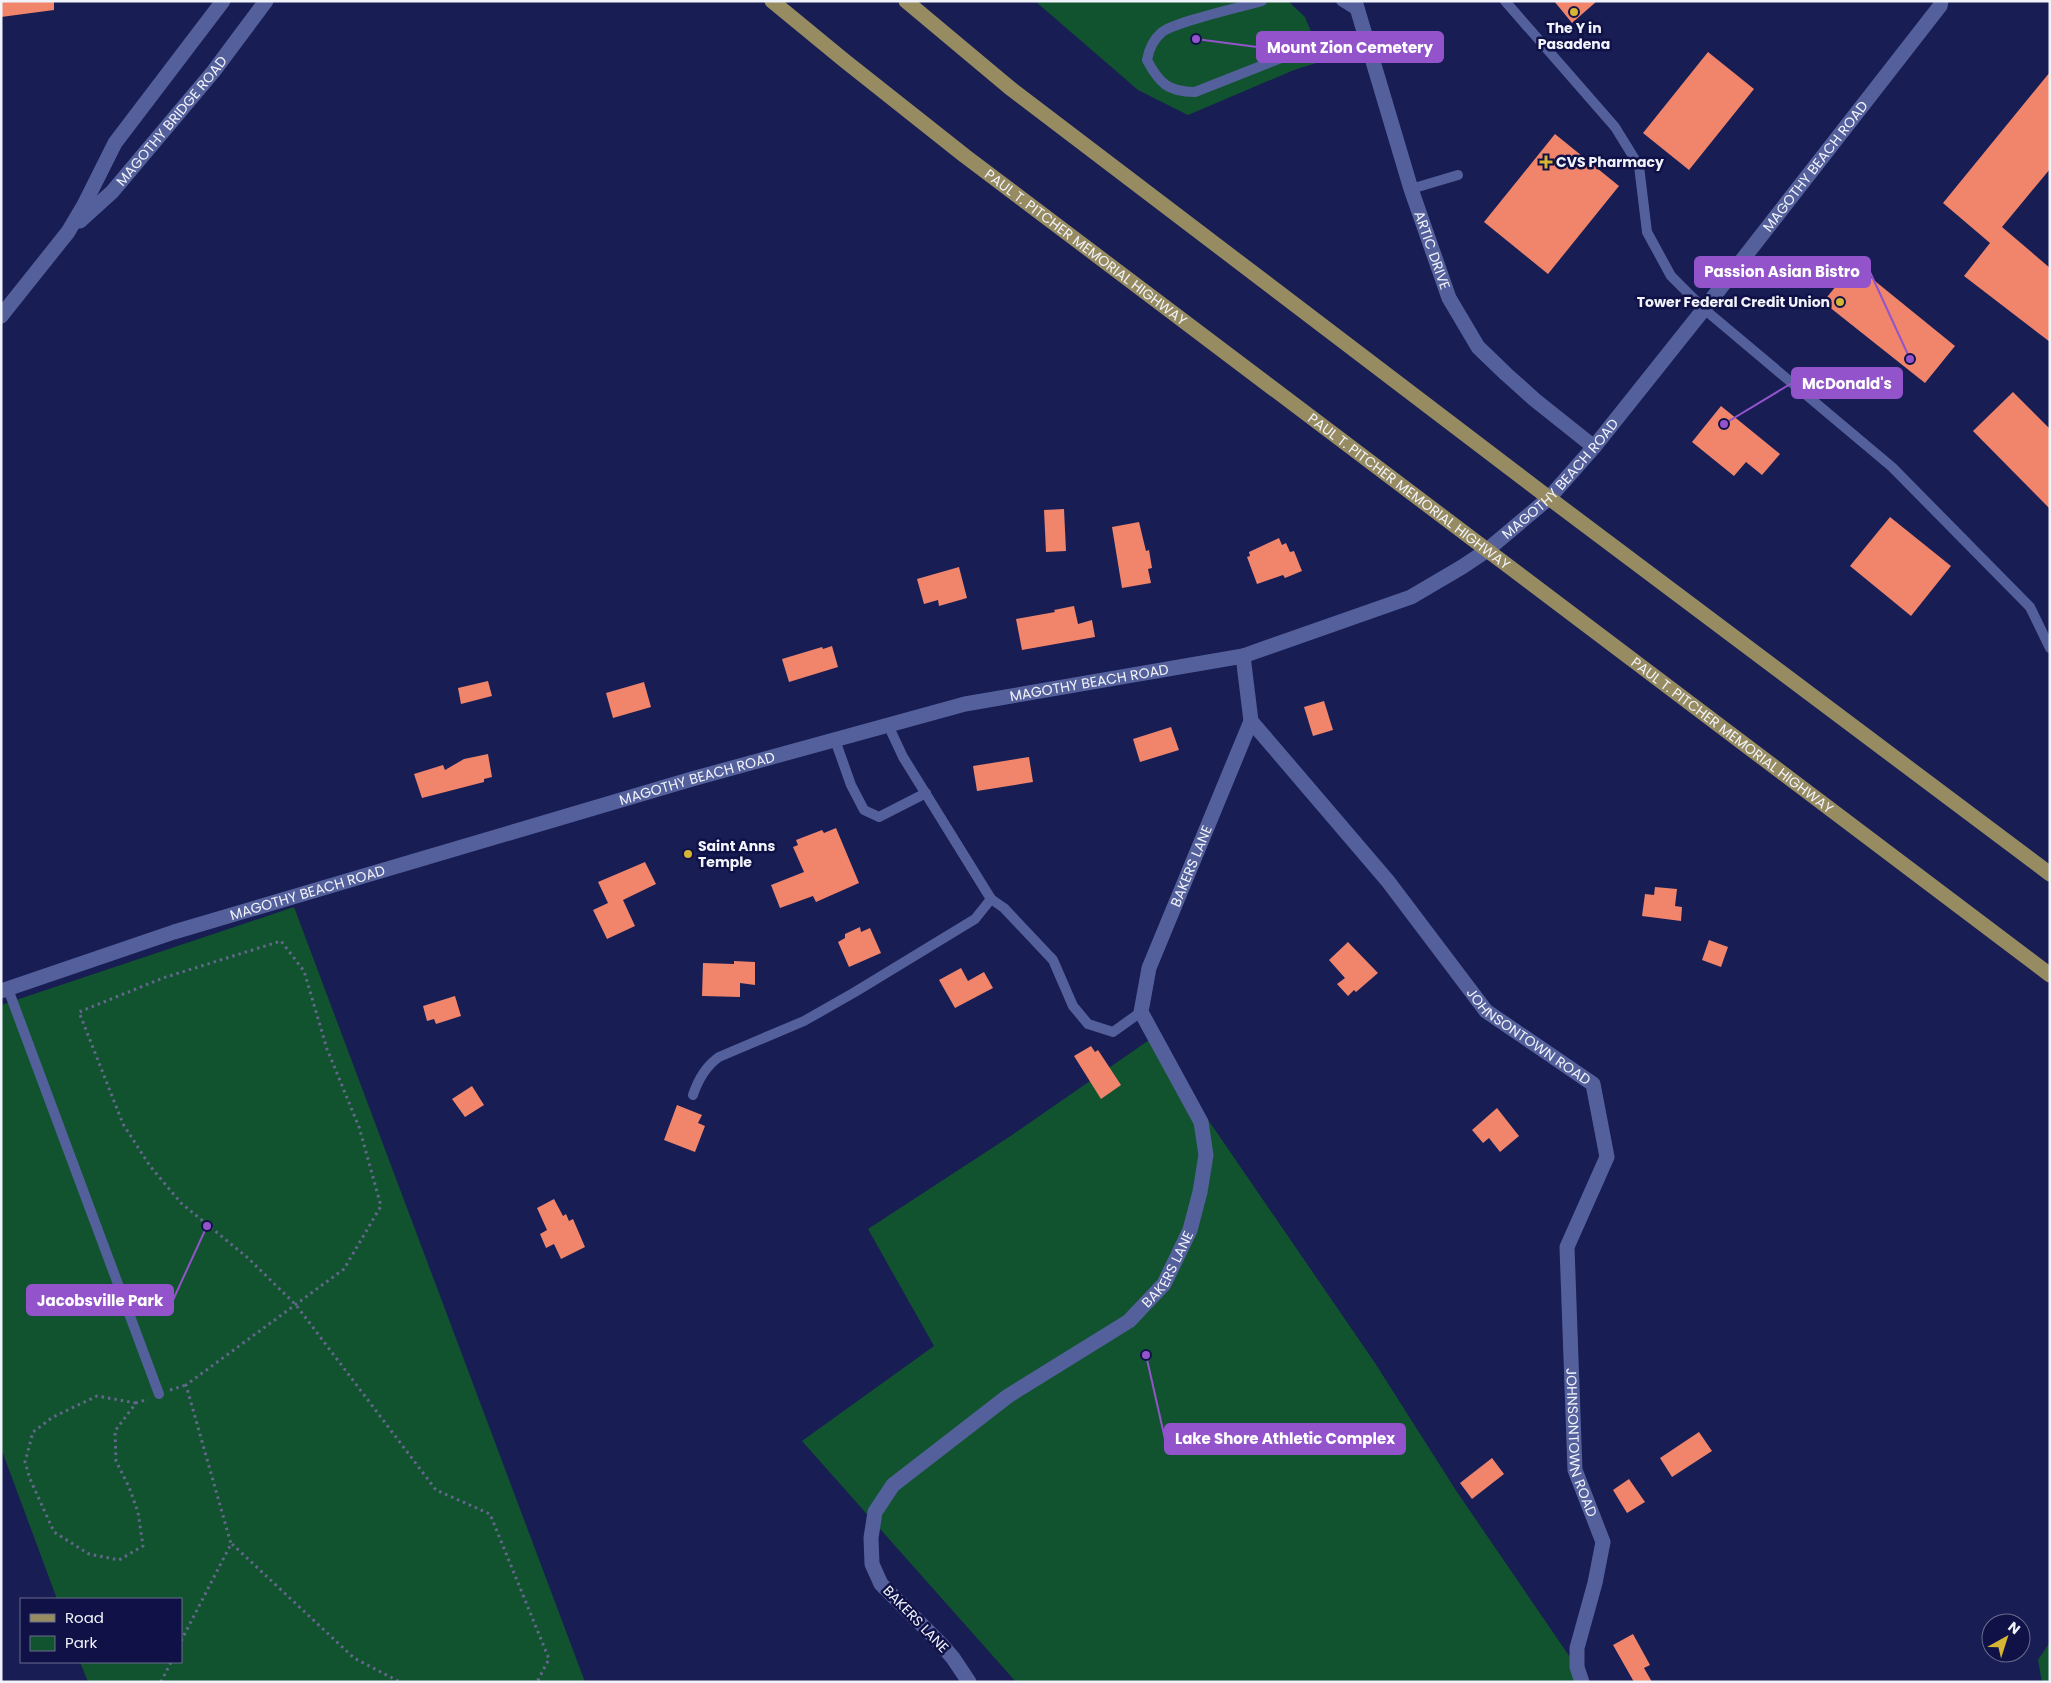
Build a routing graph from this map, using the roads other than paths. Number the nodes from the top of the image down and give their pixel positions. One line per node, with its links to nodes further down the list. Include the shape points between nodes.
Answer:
1 (223, 1): 13 (street, MAGOTHY BRIDGE ROAD, via 115,143)
2 (266, 1): 13 (street, MAGOTHY BRIDGE ROAD, via 213,72 112,192)
3 (772, 1): 18 (main road, PAUL T. PITCHER MEMORIAL HIGHWAY, via 966,156)
4 (906, 1): 17 (main road, via 1010,88)
5 (1262, 1): 10 (lane, via 1162,32 1150,47 1147,60 1153,71 1165,86 1180,92 1195,92 1314,45)
6 (1341, 1): 9 (lane)
7 (1505, 1): 14 (lane, via 1615,127 1639,166 1647,232 1671,276)
8 (1941, 2): 14 (street, MAGOTHY BEACH ROAD)
9 (1356, 6): 10 (street, ARTIC DRIVE)
10 (1365, 39): 12 (street, ARTIC DRIVE)
11 (1458, 175): 12 (lane)
12 (1411, 189): 16 (street, ARTIC DRIVE, via 1449,298 1478,346 1527,394)
13 (68, 232): 15 (street, MAGOTHY BRIDGE ROAD)
14 (1704, 309): 16 (street, MAGOTHY BEACH ROAD); 19 (lane, via 1892,467 2030,607)
15 (1, 316)
16 (1594, 447): 17 (street, MAGOTHY BEACH ROAD)
17 (1549, 498): 18 (street, MAGOTHY BEACH ROAD); 25 (main road)
18 (1486, 551): 20 (street, MAGOTHY BEACH ROAD, via 1411,597); 27 (main road, PAUL T. PITCHER MEMORIAL HIGHWAY)
19 (2050, 648)
20 (1243, 656): 21 (street); 22 (street, MAGOTHY BEACH ROAD, via 965,704)
21 (1251, 721): 29 (street, BAKERS LANE, via 1149,968); 33 (street, JOHNSONTOWN ROAD, via 1387,880 1486,1011 1593,1084 1607,1157 1567,1247 1575,1470 1602,1542 1595,1583 1577,1648 1577,1667)
22 (888, 725): 23 (street, MAGOTHY BEACH ROAD); 24 (lane, via 903,757)
23 (835, 740): 24 (lane, via 864,810 879,817); 28 (street, MAGOTHY BEACH ROAD, via 174,932)
24 (926, 793): 26 (lane)
25 (2050, 874)
26 (991, 898): 29 (lane, via 1053,960 1073,1006 1088,1024 1113,1032); 30 (lane, via 975,918 855,992 804,1021 714,1060 697,1083)
27 (2050, 975)
28 (4, 990): 31 (lane)
29 (1141, 1012): 32 (street, BAKERS LANE, via 1201,1122 1206,1154 1190,1230 1164,1284 1129,1321 1008,1396 893,1485 875,1512 872,1564 881,1584 941,1644)
30 (693, 1095)
31 (159, 1394)
32 (969, 1682)
33 (1582, 1682)

